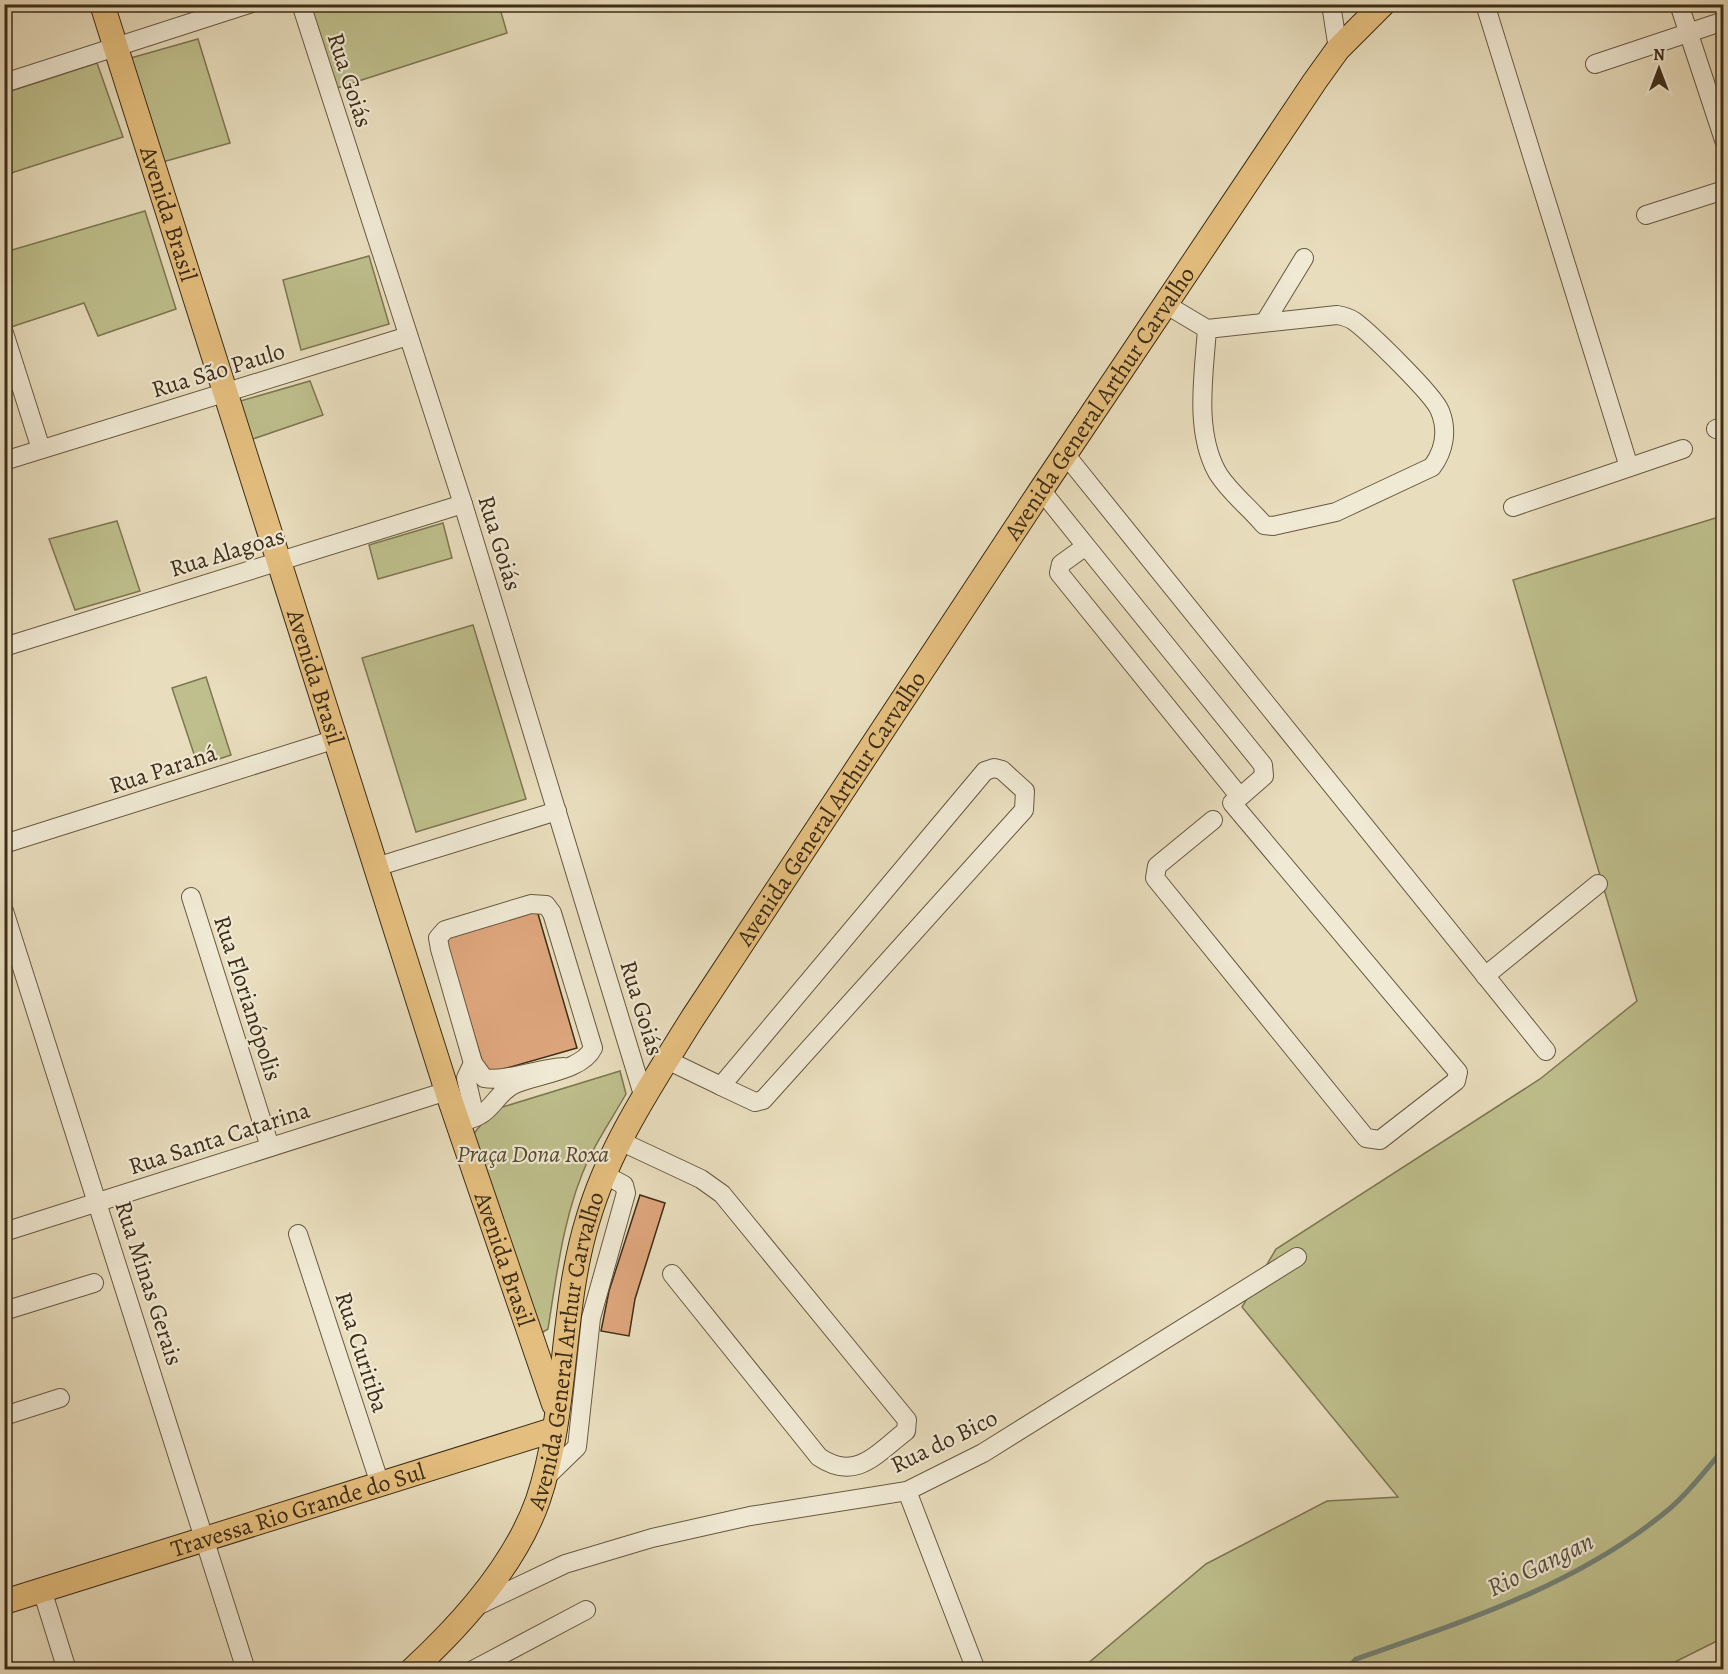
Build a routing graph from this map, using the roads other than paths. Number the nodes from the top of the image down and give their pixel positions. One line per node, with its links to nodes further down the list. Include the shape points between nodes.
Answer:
1 (102, 4): 10 (main road, Avenida Brasil)
2 (249, 4): 10 (street)
3 (300, 4): 22 (street, Rua Goiás)
4 (1331, 4): 11 (street)
5 (1383, 4): 11 (main road, Avenida General Arthur Carvalho)
6 (1485, 4): 28 (street)
7 (1679, 4): 9 (street)
8 (1724, 21): 9 (street)
9 (1688, 32): 12 (street); 14 (street)
10 (116, 47): 13 (street); 23 (main road, Avenida Brasil)
11 (1338, 49): 18 (main road, Avenida General Arthur Carvalho)
12 (1594, 64)
13 (4, 83)
14 (1724, 140)
15 (1724, 190): 16 (street)
16 (1646, 215)
17 (1304, 258): 19 (street)
18 (1165, 304): 20 (street); 26 (main road, Avenida General Arthur Carvalho)
19 (1265, 322): 20 (street); 20 (street, via 1337,315 1354,321 1440,410 1445,443 1432,467 1336,512 1264,525 1218,472 1210,450 1202,406)
20 (1207, 329)
21 (4, 333): 24 (street)
22 (408, 336): 23 (street, Rua São Paulo); 30 (street, Rua Goiás)
23 (225, 392): 24 (street, Rua São Paulo); 33 (main road, Avenida Brasil)
24 (41, 449): 27 (street, Rua São Paulo)
25 (1683, 449): 28 (street)
26 (1065, 454): 29 (main road, Avenida General Arthur Carvalho); 44 (street)
27 (4, 461)
28 (1629, 467): 31 (street)
29 (1041, 490): 32 (street); 46 (main road, Avenida General Arthur Carvalho)
30 (463, 504): 33 (street, Rua Alagoas); 37 (street, Rua Goiás)
31 (1513, 507)
32 (1086, 546): 32 (street, via 1263,765 1264,776 1240,797 1059,573 1061,564)
33 (279, 561): 34 (street, Rua Alagoas); 35 (main road, Avenida Brasil)
34 (4, 647)
35 (336, 739): 39 (street, Rua Paraná); 40 (main road, Avenida Brasil)
36 (1232, 803): 38 (street, via 1458,1072 1456,1081 1380,1140 1366,1138 1155,878 1157,866)
37 (556, 811): 40 (street); 51 (street, Rua Goiás)
38 (1213, 820)
39 (4, 844)
40 (376, 867): 50 (main road, Avenida Brasil)
41 (1598, 884): 44 (street)
42 (191, 897): 54 (street, Rua Florianópolis)
43 (4, 911): 56 (street, Rua Minas Gerais)
44 (1485, 976): 45 (street)
45 (1546, 1051)
46 (667, 1060): 49 (street); 51 (main road, Avenida General Arthur Carvalho)
47 (473, 1063): 48 (street, via 484,1078 494,1080); 48 (street, via 438,938 453,927 542,903 552,913 593,1048 580,1063); 52 (street, via 466,1078)
48 (564, 1067): 52 (street, via 515,1084 500,1093 486,1110)
49 (721, 1086): 49 (street, via 755,1102 764,1100 1024,810 1025,791 1002,770 985,771)
50 (447, 1090): 52 (main road, Avenida Brasil); 54 (street, Rua Santa Catarina)
51 (644, 1098): 53 (main road, Avenida General Arthur Carvalho)
52 (467, 1120): 63 (main road, Avenida Brasil)
53 (620, 1141): 55 (main road, Avenida General Arthur Carvalho); 60 (street, via 701,1179 722,1194 907,1420 906,1431 866,1463 852,1468 833,1467 819,1457)
54 (270, 1147): 56 (street, Rua Santa Catarina)
55 (605, 1175): 64 (main road, Avenida General Arthur Carvalho, via 576,1263); 68 (street, via 624,1185 626,1193 591,1318 577,1447)
56 (98, 1202): 57 (street, Rua Santa Catarina); 71 (street, Rua Minas Gerais)
57 (4, 1232)
58 (298, 1234): 69 (street, Rua Curitiba)
59 (1297, 1257): 70 (street, Rua do Bico, via 983,1453)
60 (672, 1274)
61 (94, 1283): 62 (street)
62 (4, 1311)
63 (534, 1347): 64 (main road, Avenida Brasil); 67 (main road, Avenida Brasil)
64 (563, 1354): 67 (main road, Avenida General Arthur Carvalho)
65 (60, 1398): 66 (street)
66 (4, 1416)
67 (554, 1420): 68 (main road, Avenida General Arthur Carvalho); 69 (main road, Travessa Rio Grande do Sul)
68 (543, 1480): 74 (main road, Avenida General Arthur Carvalho, via 528,1524)
69 (380, 1484): 71 (main road, Travessa Rio Grande do Sul)
70 (907, 1491): 74 (street, Rua do Bico, via 750,1516 652,1538 565,1564); 80 (street)
71 (206, 1539): 72 (main road, Travessa Rio Grande do Sul); 78 (street, Rua Minas Gerais)
72 (42, 1590): 73 (main road, Travessa Rio Grande do Sul); 77 (street)
73 (4, 1602)
74 (473, 1608): 76 (main road, Avenida General Arthur Carvalho)
75 (586, 1610): 79 (street)
76 (418, 1667)
77 (67, 1670)
78 (246, 1670)
79 (473, 1670)
80 (976, 1670)

